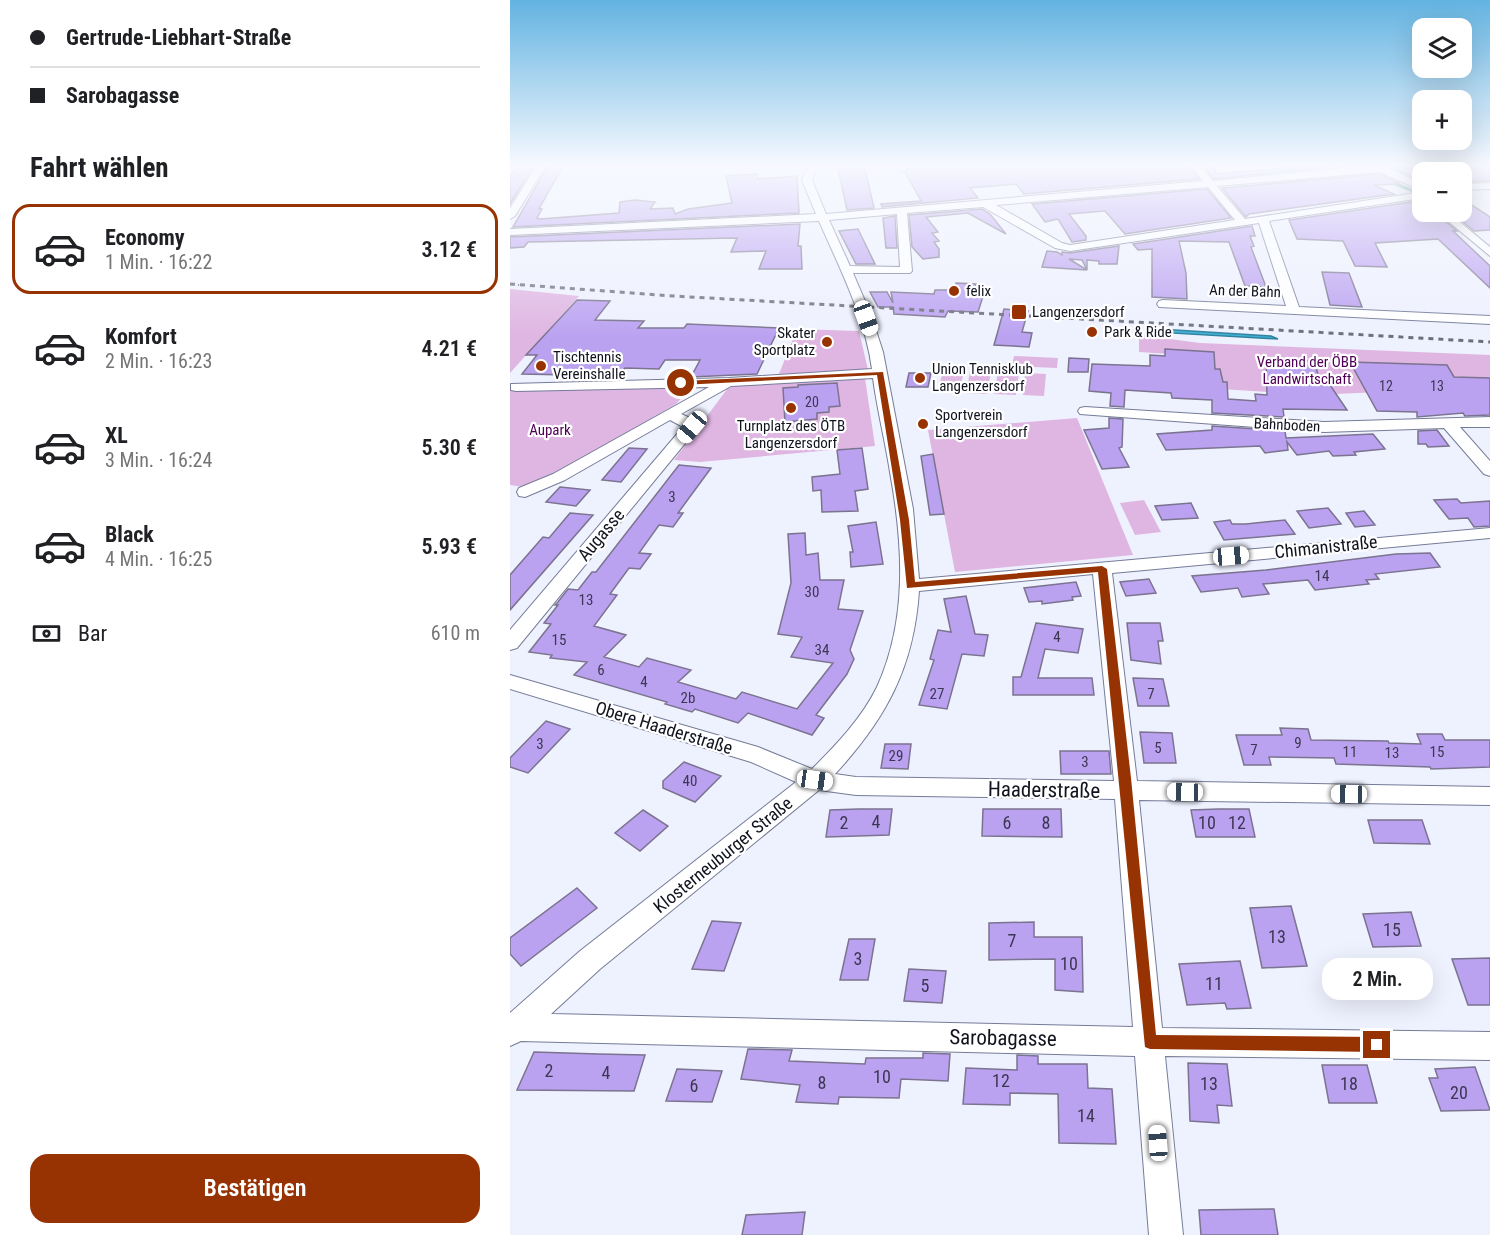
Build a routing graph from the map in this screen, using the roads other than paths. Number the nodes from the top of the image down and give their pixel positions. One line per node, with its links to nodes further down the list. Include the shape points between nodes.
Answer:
1 (741, 222): 8 (street)
2 (824, 222): 10 (street, Klosterneuburger Straße)
3 (903, 222): 10 (street, via 906,271)
4 (1017, 222): 5 (street, via 1059,246 1070,248)
5 (1242, 222)
6 (1264, 222): 12 (street)
7 (1454, 222): 9 (street)
8 (510, 232)
9 (1490, 253)
10 (847, 269): 14 (street, Klosterneuburger Straße)
11 (1163, 304): 12 (street, An der Bahn)
12 (1293, 309): 13 (street, An der Bahn, via 1325,311 1334,318 1349,315 1346,312)
13 (1490, 320)
14 (880, 373): 15 (street); 25 (street, Klosterneuburger Straße, via 905,520)
15 (729, 382): 16 (street); 18 (street)
16 (516, 387)
17 (1085, 411): 20 (street, Bahnboden, via 1304,426)
18 (670, 415): 22 (street); 26 (street, Augasse, via 692,427)
19 (1490, 422): 20 (street, Bahnboden)
20 (1448, 423): 21 (street)
21 (1490, 471)
22 (525, 492)
23 (1490, 533): 24 (street, Chimanistraße)
24 (1102, 569): 25 (street, Chimanistraße); 29 (street)
25 (910, 586): 28 (street, Klosterneuburger Straße, via 909,615 887,687 844,752)
26 (510, 642)
27 (510, 682): 28 (street, Obere Haaderstraße, via 758,756)
28 (815, 780): 29 (street, Haaderstraße, via 856,786); 31 (street, Klosterneuburger Straße, via 590,960)
29 (1126, 791): 30 (street, Haaderstraße); 32 (street)
30 (1490, 796)
31 (513, 1030): 32 (street, Sarobagasse)
32 (1150, 1042): 33 (street, Sarobagasse); 34 (street)
33 (1490, 1046)
34 (1166, 1235)

